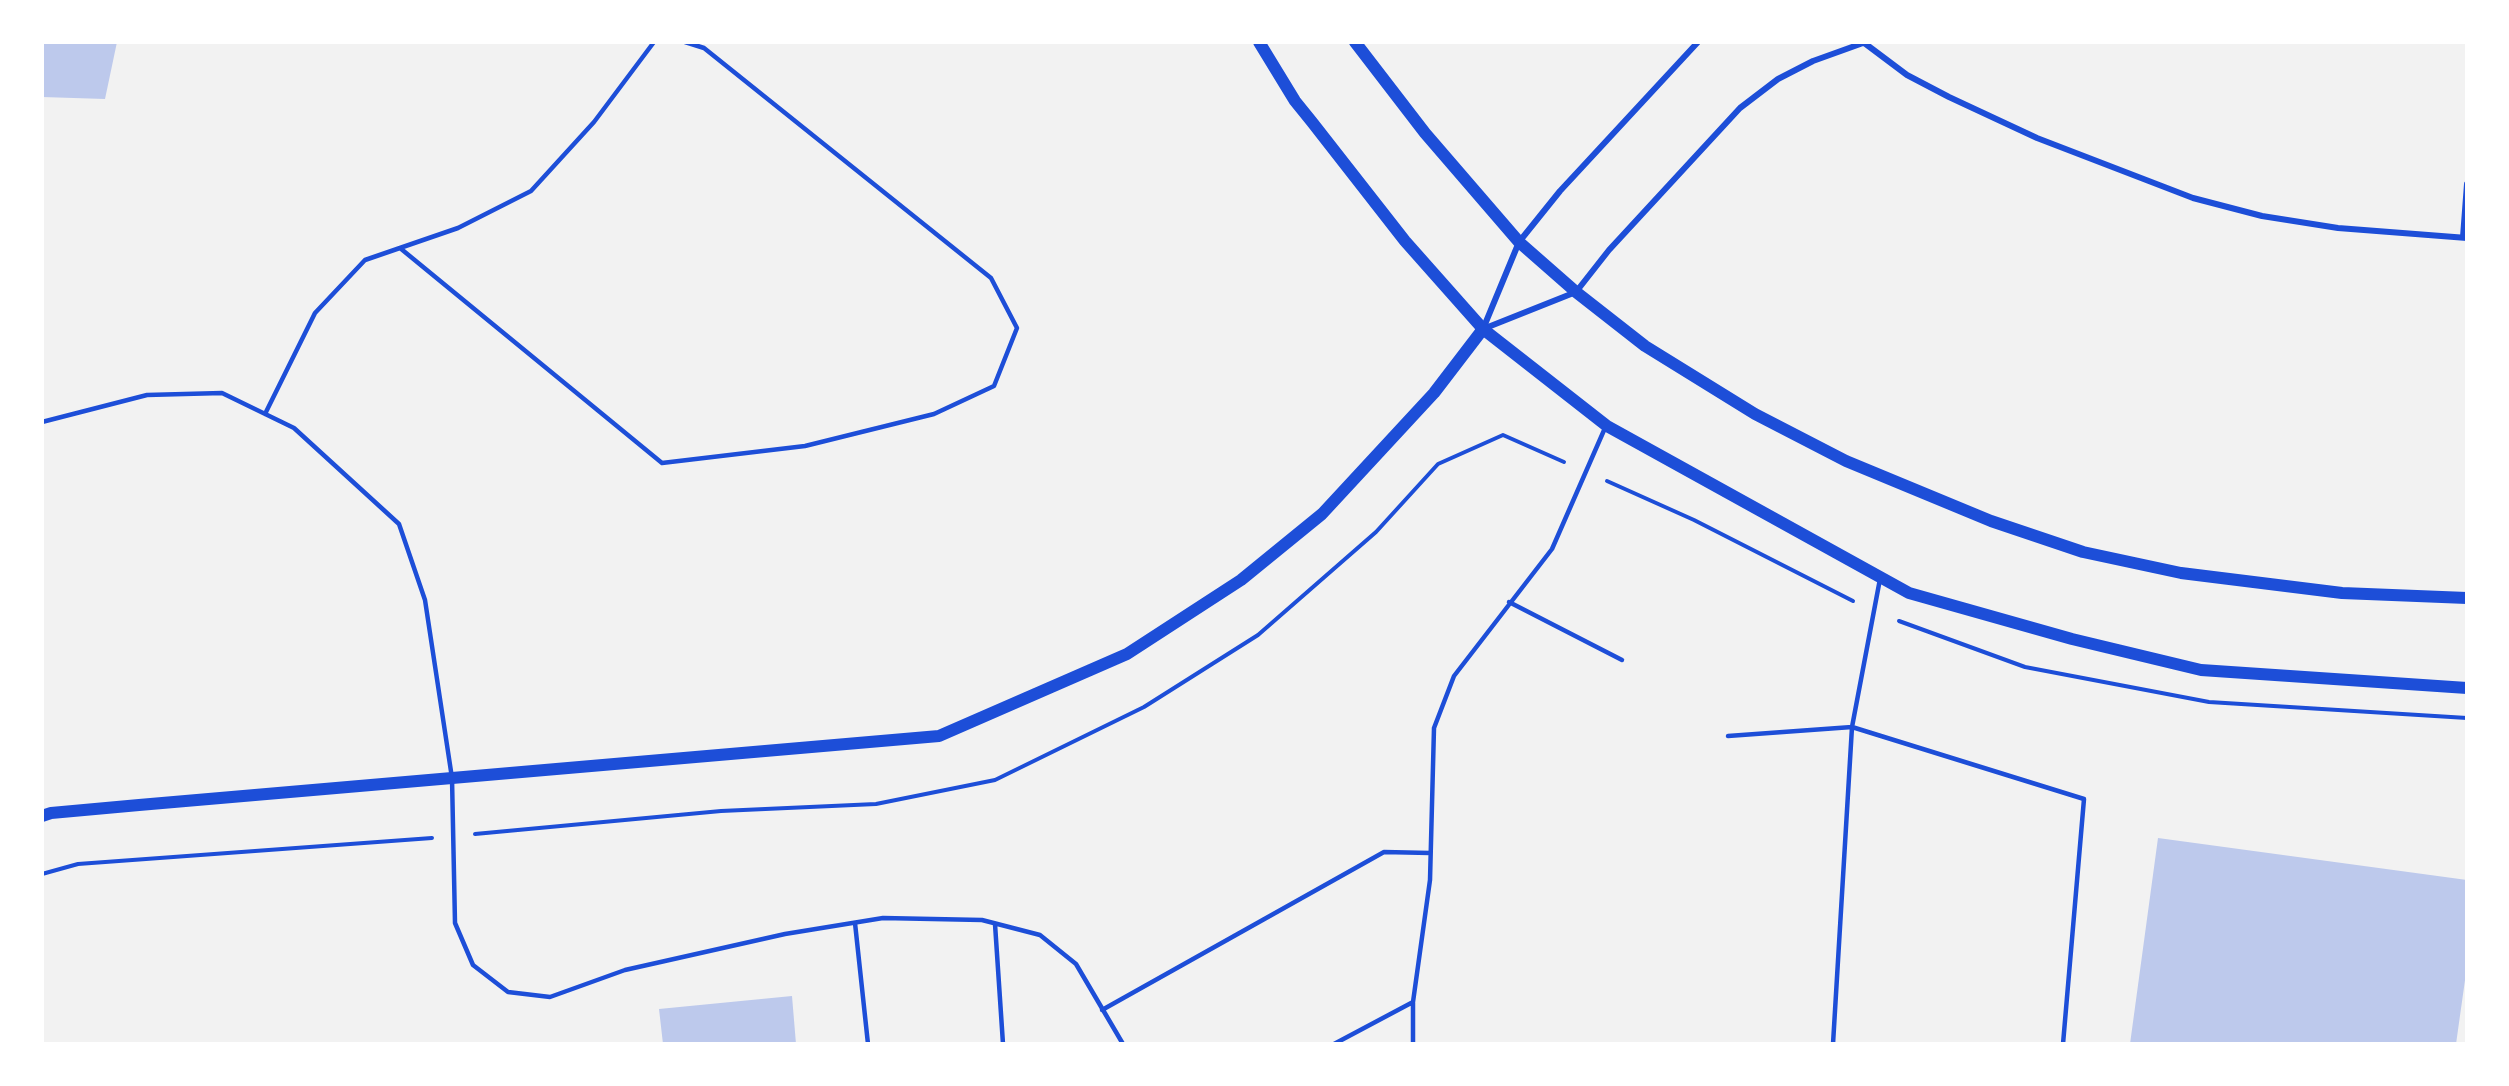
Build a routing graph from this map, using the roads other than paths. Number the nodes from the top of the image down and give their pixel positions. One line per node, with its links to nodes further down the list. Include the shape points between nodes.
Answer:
1 (654, 42): 10 (lane, via 594,122 531,191 458,228)
2 (686, 42): 10 (lane, via 704,48 991,278 1017,328 994,386 934,414 805,446 662,463)
3 (1259, 42): 12 (main road, via 1295,101 1405,241)
4 (1355, 42): 9 (main road, via 1425,133)
5 (1698, 42): 9 (street, via 1560,191)
6 (1863, 43): 8 (street, via 1907,75 1949,98 2037,138 2193,198 2262,216 2338,228); 11 (street, via 1778,79 1740,108 1609,250)
7 (2467, 184): 8 (street)
8 (2465, 238)
9 (1519, 242): 11 (main road); 12 (street)
10 (400, 248): 13 (lane, via 364,260 315,313)
11 (1576, 292): 12 (street); 17 (main road, via 1645,345 1755,414 1846,461 1991,521 2083,552 2181,573 2342,593)
12 (1483, 329): 15 (main road); 23 (main road, via 1434,393 1322,514 1241,580 1126,654 939,736)
13 (265, 414): 14 (lane, via 222,393 147,394); 23 (lane, via 294,428 399,524 426,600)
14 (42, 422)
15 (1606, 426): 16 (main road); 18 (lane, via 1552,549)
16 (1881, 577): 20 (main road, via 1909,592 2072,639 2201,670); 21 (lane)
17 (2467, 597)
18 (1509, 602): 19 (lane); 25 (lane, via 1454,676 1434,728)
19 (1622, 660)
20 (2467, 688)
21 (1852, 727): 22 (lane); 35 (lane); 36 (lane, via 2084,799)
22 (1728, 736)
23 (452, 778): 24 (main road); 26 (lane, via 455,923 472,965 508,992 550,997 625,970 785,934)
24 (42, 816)
25 (1430, 853): 28 (lane, via 1430,880); 29 (lane, via 1384,852)
26 (855, 923): 27 (lane, via 883,918 982,920); 30 (lane)
27 (995, 924): 29 (lane, via 1040,935 1076,964); 31 (lane)
28 (1413, 1002): 33 (lane); 34 (lane)
29 (1102, 1010): 32 (lane)
30 (868, 1044)
31 (1003, 1044)
32 (1123, 1044)
33 (1334, 1044)
34 (1413, 1044)
35 (1833, 1044)
36 (2063, 1044)

